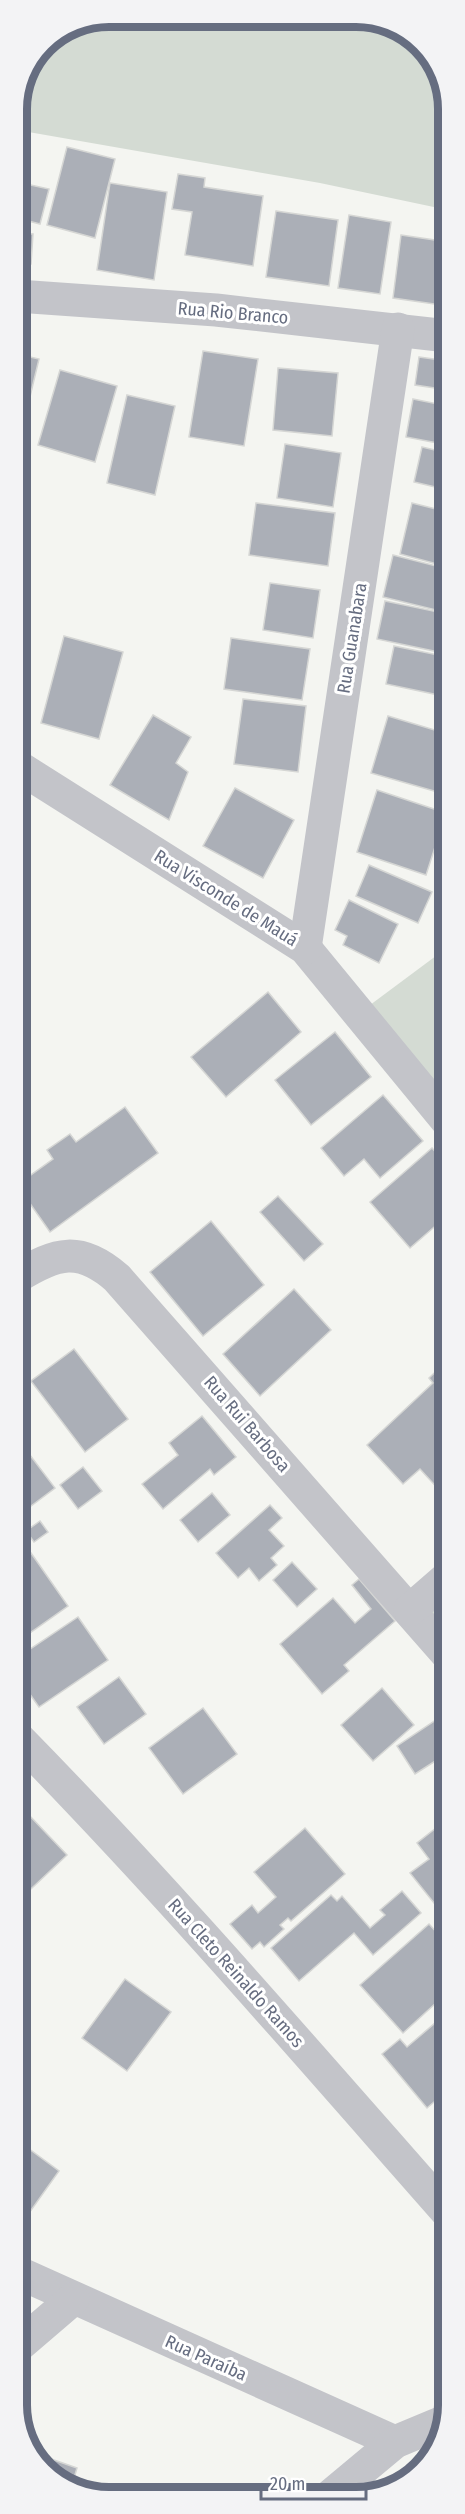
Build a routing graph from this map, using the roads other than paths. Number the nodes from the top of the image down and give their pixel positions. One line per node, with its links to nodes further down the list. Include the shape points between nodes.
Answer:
1 (27, 297): 2 (street, Rua Rio Branco, via 216,310)
2 (398, 329): 3 (street, Rua Rio Branco); 5 (street, Rua Guanabara)
3 (438, 335)
4 (27, 772): 5 (street, Rua Visconde de Mauá)
5 (305, 948): 6 (street, Rua Visconde de Mauá)
6 (438, 1110)
7 (27, 1270): 9 (street, Rua Rui Barbosa, via 45,1260 72,1255 93,1260 117,1278)
8 (438, 1585): 9 (street)
9 (410, 1610): 10 (street, Rua Rui Barbosa)
10 (438, 1643)
11 (27, 1747): 12 (street, Rua Cleto Reinaldo Ramos, via 237,1973)
12 (438, 2202)
13 (27, 2277): 14 (street, Rua Paraíba)
14 (73, 2299): 15 (street); 17 (street, Rua Paraíba)
15 (27, 2338)
16 (434, 2427): 17 (street)
17 (395, 2442): 18 (street)
18 (341, 2487)

